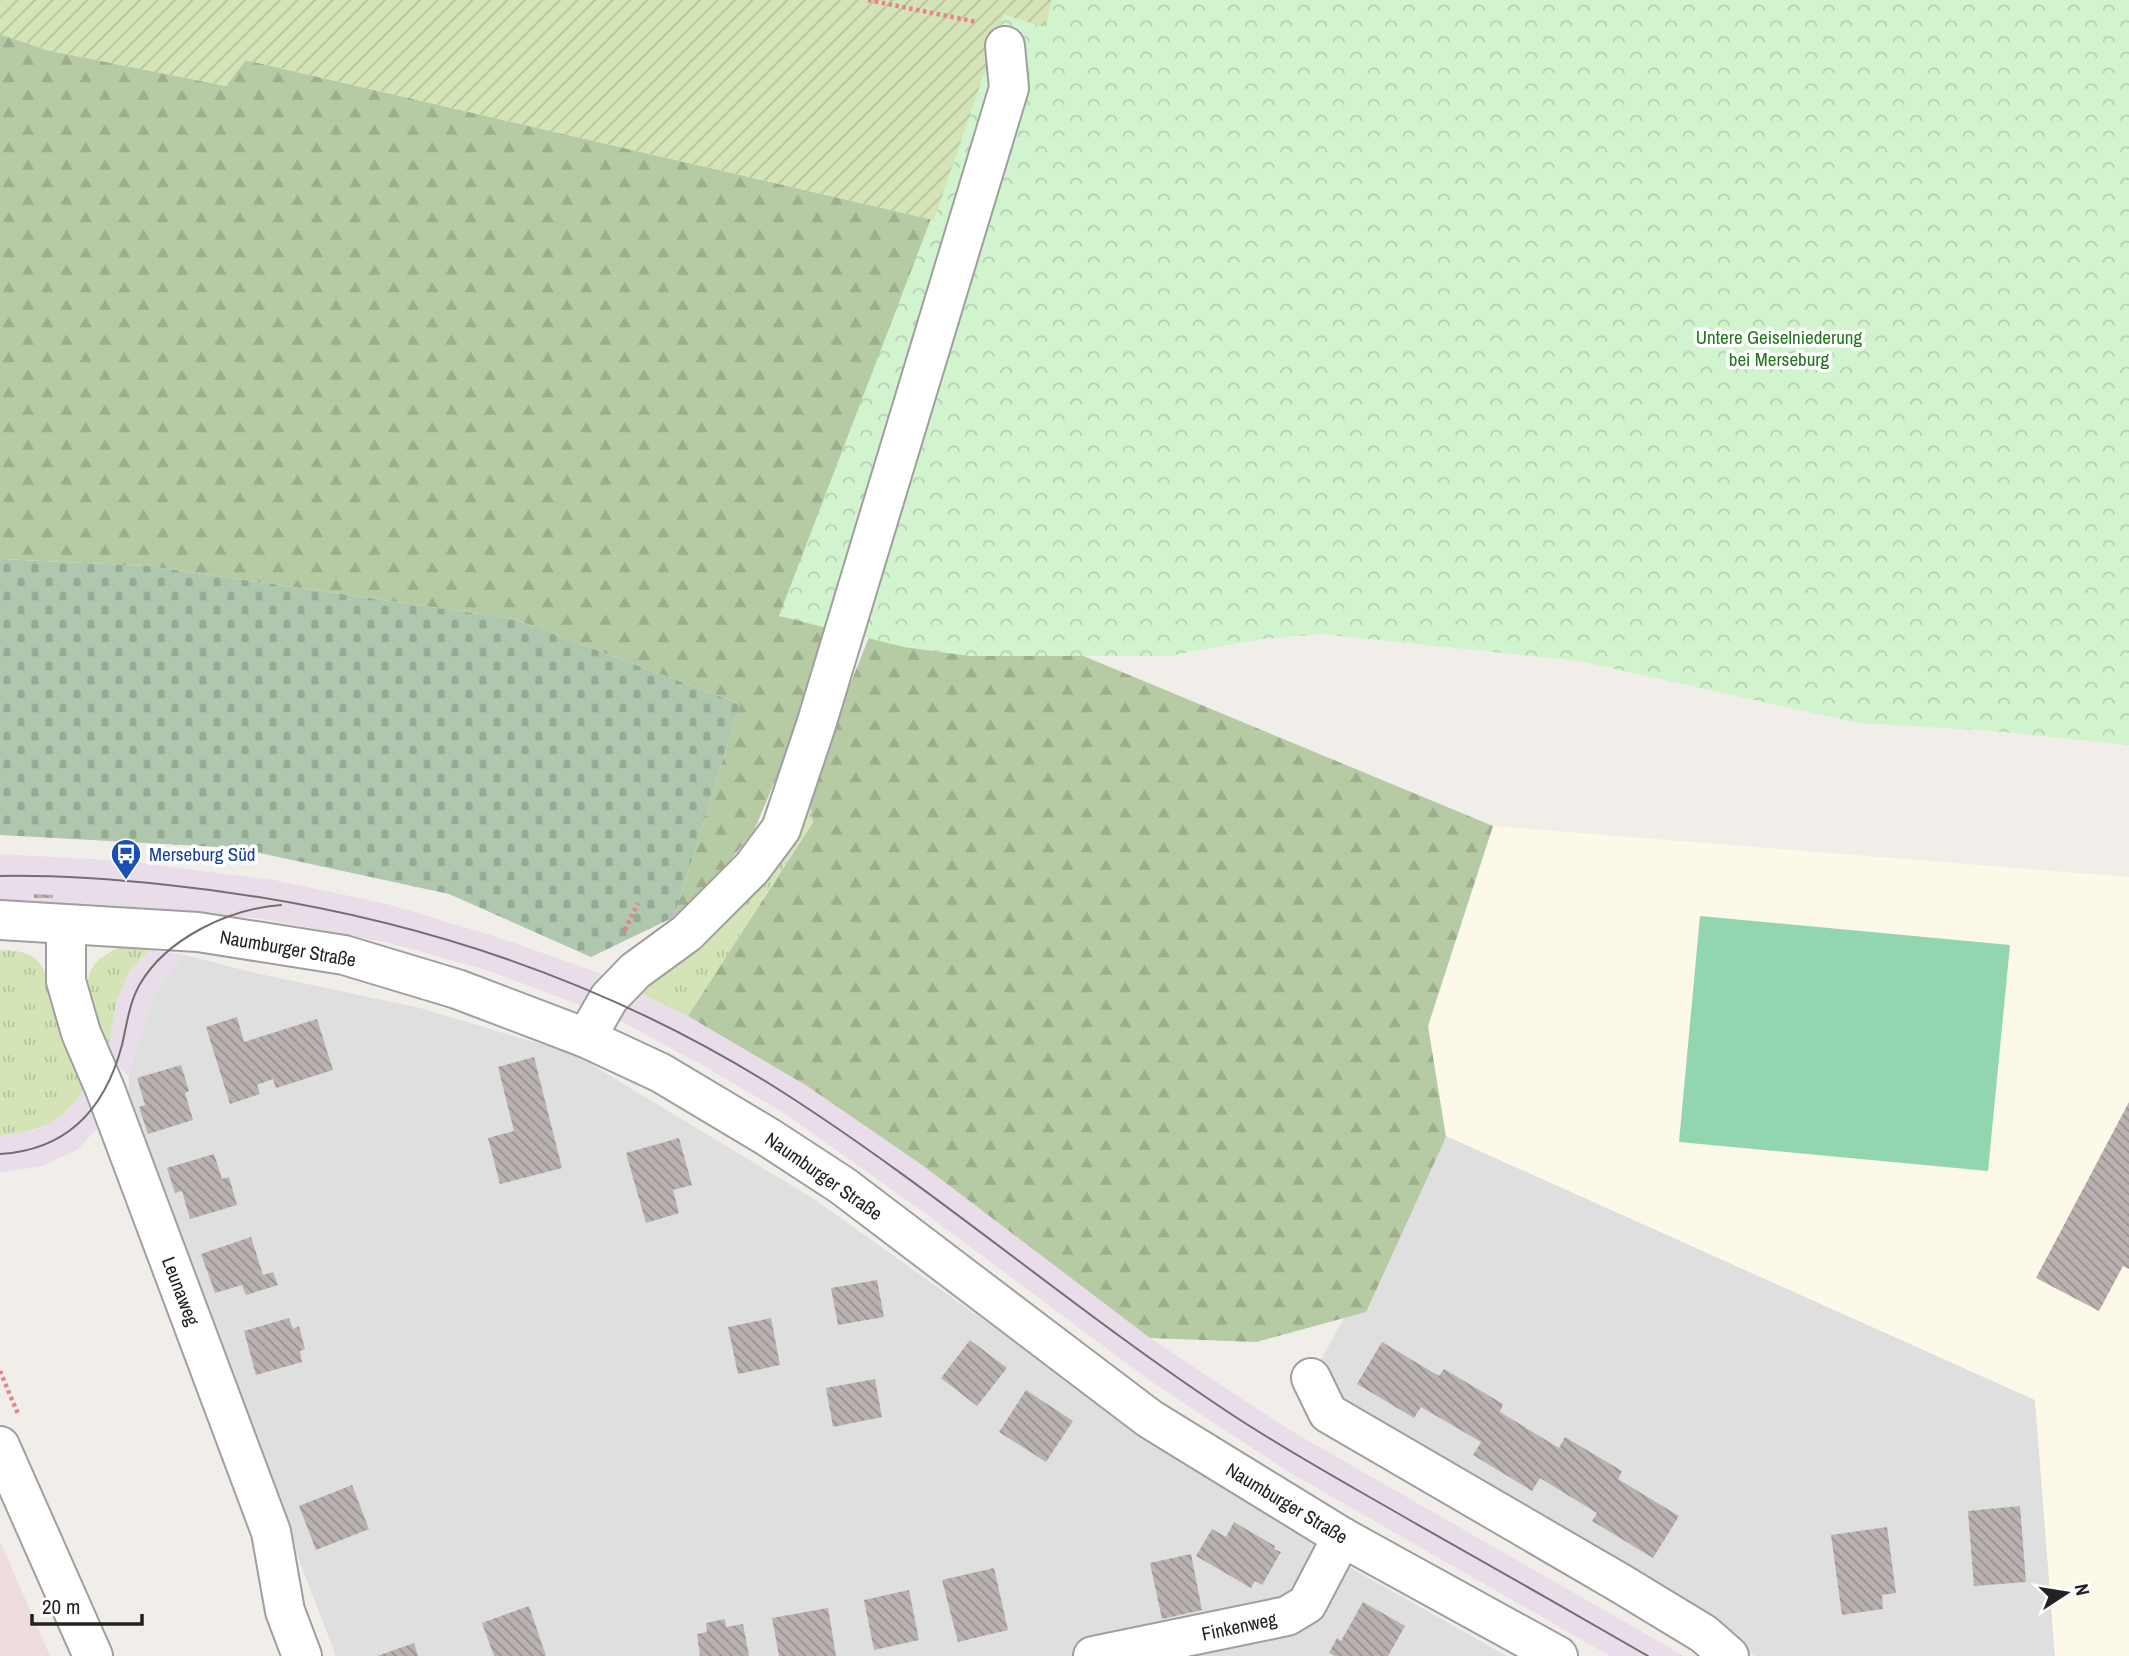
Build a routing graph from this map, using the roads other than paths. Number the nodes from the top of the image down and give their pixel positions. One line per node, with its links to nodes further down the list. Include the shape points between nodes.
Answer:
1 (1005, 46): 4 (street, via 1009,88 781,830 752,868 687,933 635,971 609,998)
2 (0, 920): 3 (street, Naumburger Straße)
3 (66, 925): 4 (street, Naumburger Straße, via 198,932 344,955 457,989); 9 (street, Leunaweg, via 66,981 81,1033 271,1532 285,1611)
4 (586, 1038): 7 (street, Naumburger Straße, via 661,1073 832,1179 1150,1419)
5 (1311, 1378): 12 (street, via 1328,1413 1630,1589 1704,1634)
6 (0, 1446): 8 (street)
7 (1342, 1536): 10 (street, Finkenweg, via 1307,1604 1287,1616); 11 (street, Naumburger Straße)
8 (93, 1656)
9 (302, 1656)
10 (1093, 1656)
11 (1558, 1656)
12 (1729, 1656)

